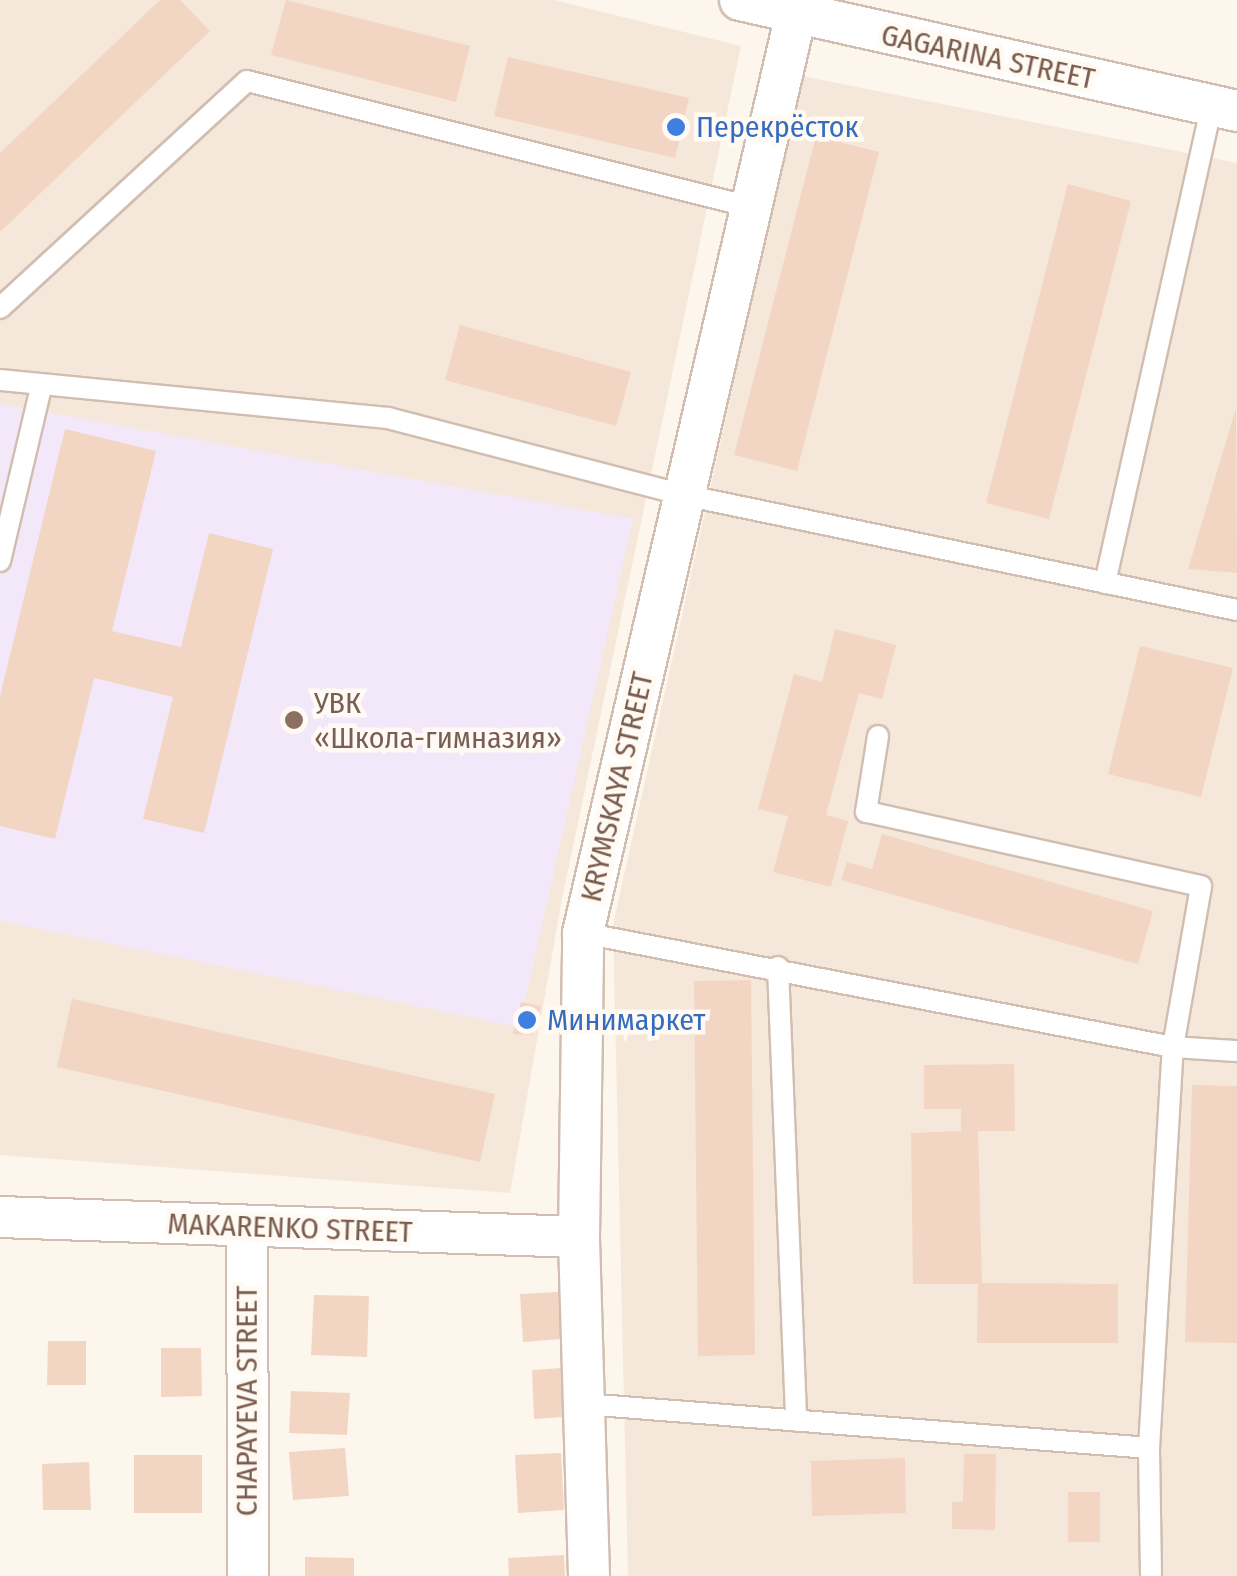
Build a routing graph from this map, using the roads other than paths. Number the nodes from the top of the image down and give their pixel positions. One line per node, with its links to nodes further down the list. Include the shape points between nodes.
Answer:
1 (740, 0): 3 (street, GAGARINA STREET)
2 (849, 13): 3 (street, GAGARINA STREET); 4 (street, GAGARINA STREET)
3 (796, 14): 5 (street, KRYMSKAYA STREET)
4 (1225, 109): 11 (lane)
5 (751, 207): 6 (lane, via 247,81); 9 (street, KRYMSKAYA STREET)
6 (0, 308)
7 (0, 380): 8 (lane)
8 (41, 387): 9 (lane, via 388,418); 10 (lane)
9 (684, 495): 11 (lane); 14 (street, KRYMSKAYA STREET)
10 (0, 561)
11 (1105, 583): 12 (lane)
12 (1237, 610)
13 (878, 736): 16 (lane, via 866,812 1201,886)
14 (583, 934): 15 (lane); 20 (street, KRYMSKAYA STREET)
15 (778, 967): 16 (lane); 22 (lane)
16 (1173, 1048): 17 (lane); 23 (lane)
17 (1237, 1051)
18 (0, 1218): 19 (street, MAKARENKO STREET)
19 (247, 1227): 20 (street, MAKARENKO STREET); 24 (street, CHAPAYEVA STREET)
20 (579, 1237): 21 (street, KRYMSKAYA STREET)
21 (584, 1404): 22 (lane); 25 (street, KRYMSKAYA STREET)
22 (796, 1421): 23 (lane)
23 (1148, 1448): 26 (lane)
24 (248, 1576)
25 (588, 1576)
26 (1152, 1576)

